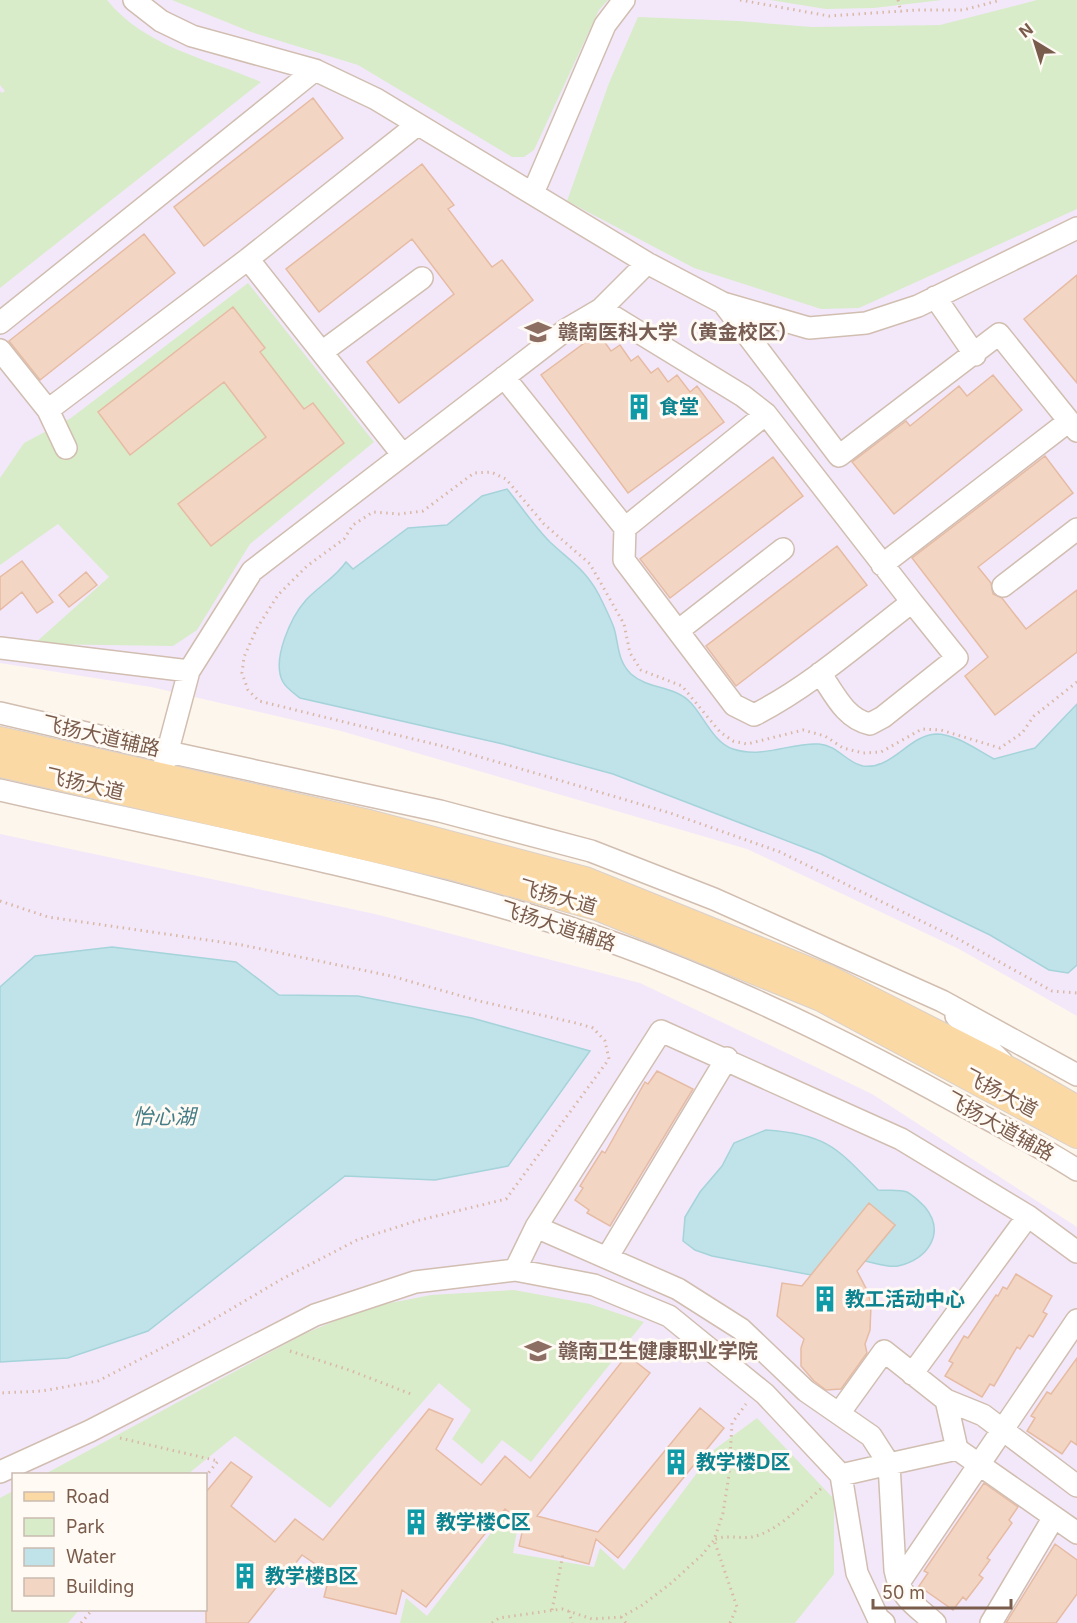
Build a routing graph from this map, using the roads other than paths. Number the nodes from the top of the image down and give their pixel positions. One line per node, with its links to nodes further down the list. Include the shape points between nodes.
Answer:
1 (134, 0): 3 (street, via 161,21 192,36)
2 (624, 0): 5 (street, via 605,25)
3 (315, 70): 4 (street, via 376,99); 13 (street)
4 (417, 125): 5 (street); 7 (street)
5 (533, 194): 8 (street)
6 (1077, 228): 10 (street)
7 (248, 259): 15 (street); 18 (street)
8 (647, 262): 11 (street); 12 (street)
9 (422, 278): 15 (street)
10 (935, 297): 11 (street, via 866,323 809,328); 16 (street)
11 (723, 303): 16 (street, via 839,456)
12 (601, 309): 17 (street, via 567,329); 19 (street)
13 (0, 323)
14 (0, 350): 18 (street)
15 (322, 352): 22 (street)
16 (975, 355): 20 (street, via 999,334)
17 (504, 377): 22 (street); 23 (street)
18 (48, 410): 21 (street)
19 (766, 414): 23 (street); 26 (street)
20 (1073, 426): 26 (street)
21 (66, 448)
22 (402, 454): 31 (street, via 252,571)
23 (625, 528): 29 (street, via 624,560)
24 (1077, 529): 27 (street)
25 (783, 549): 29 (street)
26 (882, 565): 28 (street)
27 (1003, 586)
28 (912, 602): 32 (street); 32 (street, via 957,658 883,717 870,724 858,722)
29 (679, 630): 32 (street, via 734,705 754,715)
30 (0, 648): 31 (street)
31 (189, 671): 35 (street)
32 (820, 673)
33 (0, 712): 35 (street, 飞扬大道辅路)
34 (2, 746): 35 (main road, 飞扬大道); 37 (main road, 飞扬大道)
35 (165, 763): 37 (street); 38 (street, 飞扬大道辅路); 39 (main road, 飞扬大道)
36 (0, 790): 41 (street, 飞扬大道辅路)
37 (155, 801): 40 (main road, 飞扬大道)
38 (440, 811): 39 (street); 44 (street, 飞扬大道辅路, via 591,851 714,899)
39 (369, 823): 46 (main road, 飞扬大道, via 596,884 828,978)
40 (310, 836): 41 (street); 42 (main road, 飞扬大道, via 449,866)
41 (386, 878): 43 (street, 飞扬大道辅路)
42 (597, 907): 43 (street); 49 (main road, 飞扬大道, via 821,998)
43 (512, 910): 52 (street, 飞扬大道辅路, via 681,968 804,1023 899,1070)
44 (942, 1001): 46 (street); 47 (street, 飞扬大道辅路)
45 (727, 1058): 53 (street, via 901,1138); 54 (street, via 661,1031); 56 (street)
46 (1011, 1071): 48 (main road, 飞扬大道)
47 (1077, 1075)
48 (1077, 1109)
49 (1044, 1115): 50 (main road, 飞扬大道); 51 (street)
50 (1077, 1135)
51 (1077, 1157)
52 (1077, 1170)
53 (1028, 1216): 55 (street); 59 (street)
54 (536, 1227): 56 (street); 57 (street)
55 (1077, 1252)
56 (608, 1256): 61 (street, via 678,1289 741,1329 806,1391)
57 (515, 1270): 66 (street, via 415,1282 315,1316 90,1431); 67 (street, via 594,1285 669,1317 757,1388)
58 (1077, 1320): 62 (street)
59 (912, 1374): 60 (street); 61 (street, via 884,1351)
60 (946, 1400): 62 (street, via 983,1415); 63 (street)
61 (840, 1412): 64 (street, via 871,1436)
62 (1003, 1430): 65 (street); 68 (street)
63 (957, 1449): 64 (street); 65 (street)
64 (889, 1464): 67 (street); 71 (street)
65 (979, 1464): 69 (street); 71 (street)
66 (0, 1472)
67 (841, 1474): 72 (street, via 857,1574)
68 (1077, 1486)
69 (1054, 1517): 70 (street); 74 (street)
70 (1077, 1533)
71 (898, 1584): 73 (street, via 900,1592)
72 (884, 1623)
73 (935, 1623)
74 (991, 1623)

